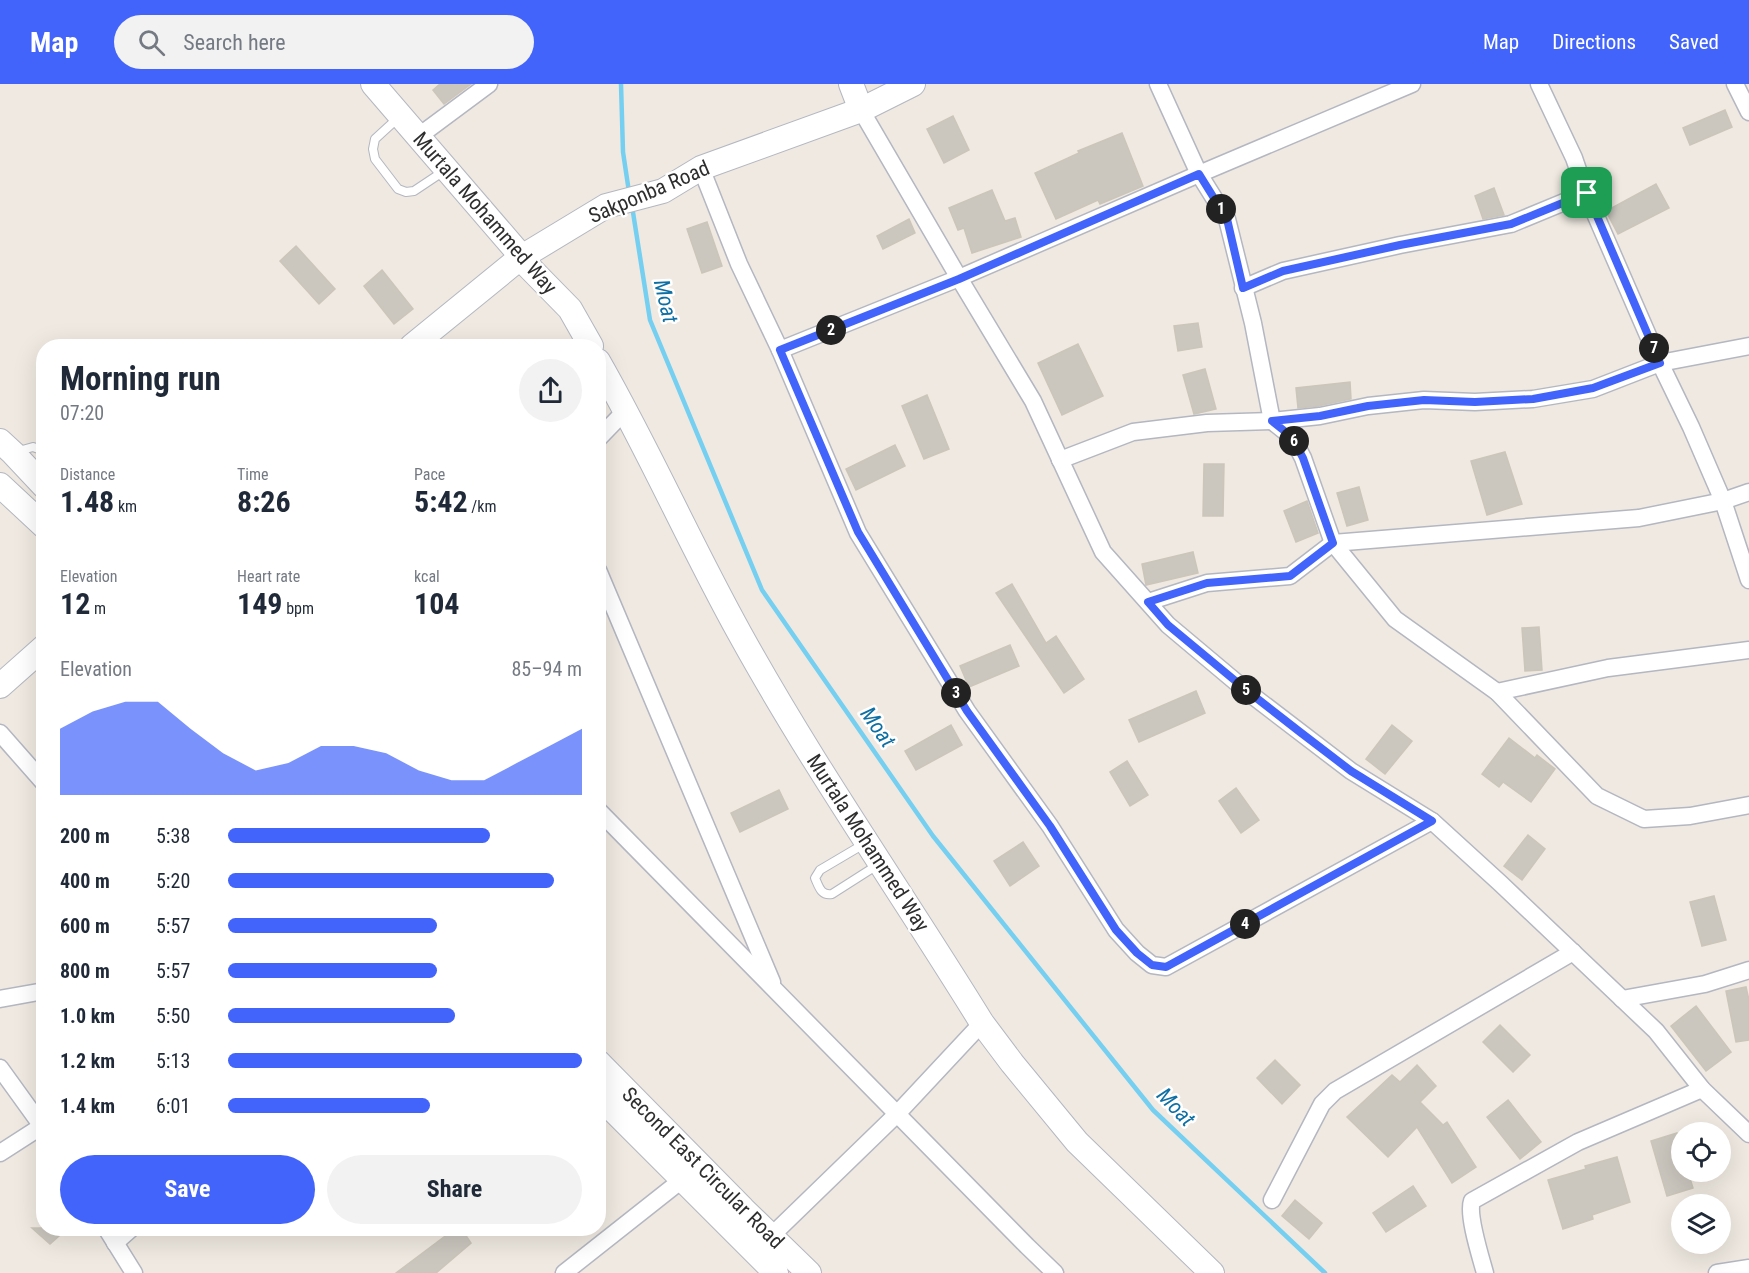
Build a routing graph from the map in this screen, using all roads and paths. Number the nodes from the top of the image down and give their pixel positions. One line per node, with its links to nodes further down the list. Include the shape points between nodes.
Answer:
1 (373, 84): 11 (street, Murtala Mohammed Way)
2 (489, 84): 12 (street)
3 (851, 84): 9 (street)
4 (913, 84): 9 (street, Sakponba Road)
5 (1158, 84): 15 (street)
6 (1412, 84): 15 (street)
7 (1539, 84): 16 (street)
8 (1735, 84): 10 (street)
9 (861, 110): 13 (street, Sakponba Road); 18 (street)
10 (1749, 112)
11 (401, 116): 12 (street, Murtala Mohammed Way); 14 (lane, via 375,139 373,149 375,159 398,189 414,191)
12 (419, 136): 14 (street, Murtala Mohammed Way)
13 (701, 168): 17 (street, Sakponba Road, via 663,191 606,206); 23 (street, via 739,264)
14 (447, 169): 17 (street, Murtala Mohammed Way)
15 (1199, 174): 18 (street); 19 (street, via 1227,219)
16 (1587, 193): 19 (street, via 1511,224 1283,271); 24 (street)
17 (520, 258): 20 (street, Sakponba Road); 21 (street, Murtala Mohammed Way, via 570,309)
18 (959, 279): 23 (street); 31 (street, via 1033,400)
19 (1243, 288): 27 (street)
20 (421, 339)
21 (587, 339)
22 (1749, 346): 24 (street)
23 (780, 350): 49 (street, via 858,532 894,592 967,711 1050,826 1116,930 1152,965 1166,967)
24 (1660, 363): 27 (street, via 1593,388 1533,399 1424,400); 35 (street)
25 (606, 374): 26 (street, Murtala Mohammed Way)
26 (626, 410): 28 (street); 50 (street, Murtala Mohammed Way, via 740,634)
27 (1272, 421): 31 (street, via 1207,423 1133,432); 37 (street, via 1292,437 1303,458)
28 (606, 431)
29 (6, 447): 30 (lane); 32 (street)
30 (36, 448)
31 (1060, 460): 40 (street, via 1103,552)
32 (36, 478)
33 (0, 486): 36 (street)
34 (1749, 492): 35 (street)
35 (1723, 501): 37 (street, via 1639,518); 38 (street)
36 (36, 519)
37 (1333, 543): 40 (street, via 1290,576 1207,583); 44 (street, via 1395,619)
38 (1749, 580)
39 (606, 589): 54 (street)
40 (1148, 602): 49 (street, via 1168,625 1351,771)
41 (1749, 650): 44 (street, via 1608,668)
42 (36, 654): 43 (street)
43 (0, 686)
44 (1497, 692): 47 (street, via 1597,796 1644,819 1690,816)
45 (0, 733): 46 (street)
46 (36, 774)
47 (1749, 805)
48 (606, 818): 54 (street)
49 (1432, 821): 52 (street)
50 (867, 842): 51 (street, Murtala Mohammed Way); 51 (lane, via 816,874 823,893 832,894)
51 (880, 863): 58 (street, Murtala Mohammed Way)
52 (1573, 952): 57 (street); 69 (street, via 1335,1090 1322,1104)
53 (1749, 970): 57 (street, via 1705,984)
54 (776, 991): 63 (street)
55 (36, 992): 56 (street)
56 (0, 999)
57 (1622, 999): 61 (street, via 1656,1031)
58 (982, 1023): 63 (street); 78 (street, Murtala Mohammed Way, via 1077,1142)
59 (0, 1068): 64 (street)
60 (606, 1071): 71 (street, Second East Circular Road)
61 (1702, 1089): 66 (street); 79 (street, via 1578,1142 1472,1202 1472,1220)
62 (606, 1103): 68 (street, Second East Circular Road)
63 (897, 1114): 71 (street); 77 (street)
64 (36, 1118)
65 (36, 1132): 67 (street)
66 (1749, 1134)
67 (0, 1153)
68 (683, 1179): 71 (street, Second East Circular Road); 74 (street)
69 (1272, 1200)
70 (110, 1236): 73 (street)
71 (762, 1244): 75 (street, Second East Circular Road); 76 (street, Second East Circular Road)
72 (1749, 1268): 80 (street)
73 (134, 1273)
74 (564, 1273)
75 (776, 1273)
76 (809, 1273)
77 (1055, 1273)
78 (1212, 1273)
79 (1485, 1273)
80 (1717, 1273)

